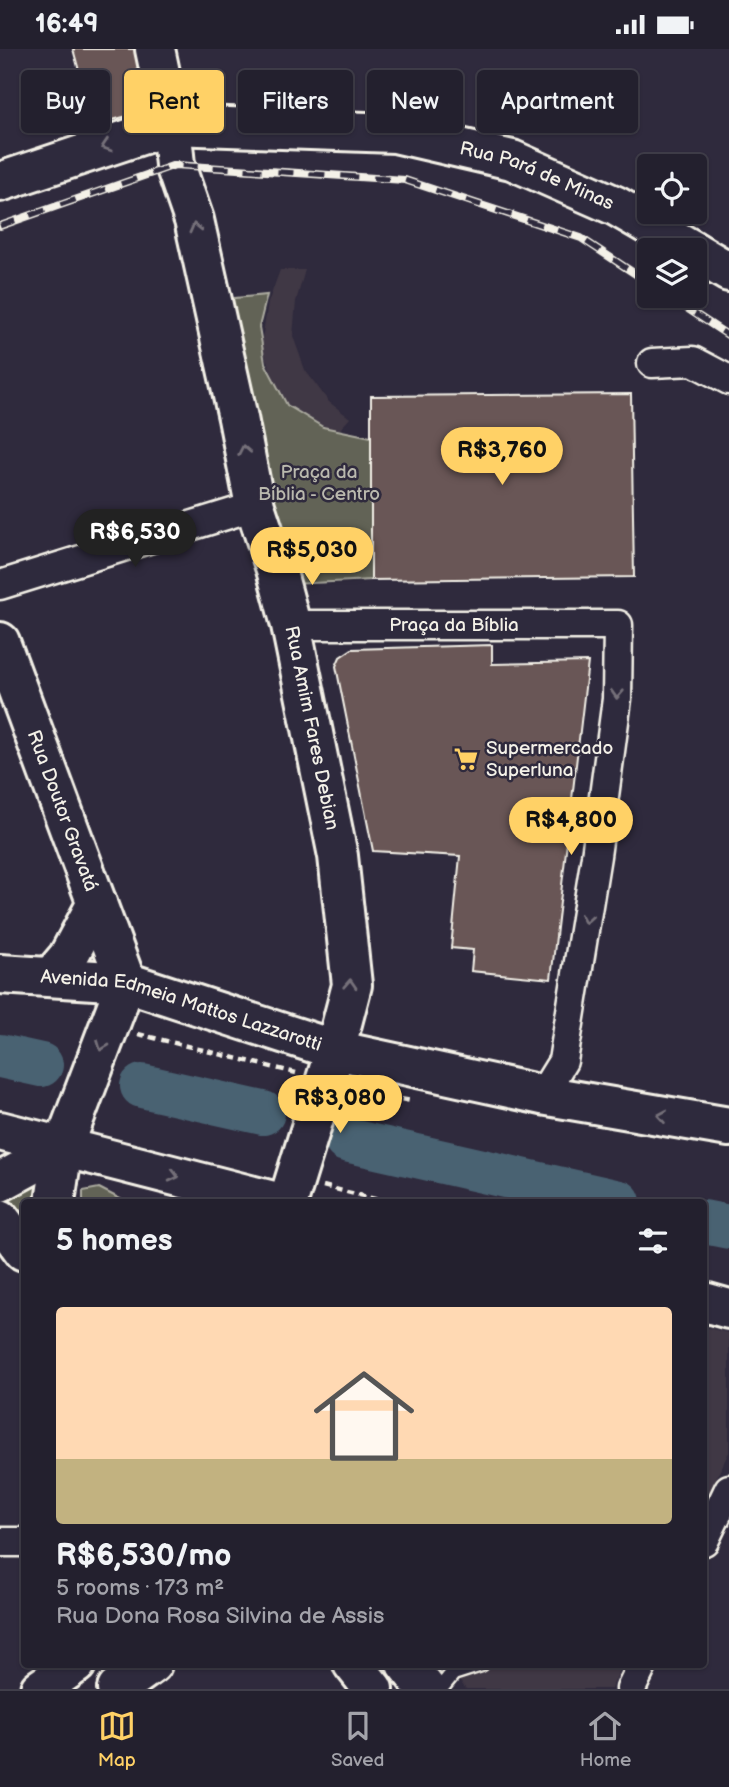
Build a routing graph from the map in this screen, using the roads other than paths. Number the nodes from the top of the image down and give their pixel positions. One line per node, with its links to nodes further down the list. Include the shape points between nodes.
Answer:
1 (155, 49): 2 (main road, Rua Amim Fares Debian)
2 (159, 70)
3 (224, 127): 7 (main road, Rua Pará de Minas, via 395,134 512,160 616,206)
4 (147, 133): 6 (main road, Rua Pará de Minas, one-way to 6)
5 (172, 133): 12 (main road, Rua Amim Fares Debian, one-way to 5, via 194,220 175,165)
6 (0, 182)
7 (671, 238)
8 (707, 259): 9 (main road, Rua Pará de Minas)
9 (729, 272)
10 (652, 363): 11 (street, via 693,361)
11 (729, 380)
12 (255, 506): 13 (street); 14 (main road, Rua Amim Fares Debian)
13 (0, 585)
14 (291, 625): 20 (main road, Rua Amim Fares Debian, one-way to 14, via 352,985 351,972 338,856); 21 (street, Praça da Bíblia, one-way to 21, via 618,625 617,699 563,1061)
15 (0, 642): 16 (main road, Rua Doutor Gravatá)
16 (97, 903): 18 (main road, Rua Doutor Gravatá, via 68,957); 19 (main road, Rua Doutor Gravatá)
17 (0, 974): 18 (main road, Avenida Edmeia Mattos Lazzarotti)
18 (51, 977): 19 (main road, Avenida Edmeia Mattos Lazzarotti)
19 (126, 982): 20 (main road, Avenida Edmeia Mattos Lazzarotti); 24 (main road, one-way to 24)
20 (335, 1050): 21 (main road, Avenida Edmeia Mattos Lazzarotti); 28 (main road, Rua Amim Fares Debian)
21 (542, 1095): 22 (main road, Avenida Edmeia Mattos Lazzarotti, one-way to 21)
22 (729, 1127)
23 (0, 1131): 24 (main road)
24 (63, 1148): 25 (main road); 26 (main road); 27 (main road, one-way to 27)
25 (0, 1182)
26 (57, 1199)
27 (265, 1199)
28 (289, 1199)
29 (0, 1219): 30 (main road)
30 (21, 1247)
31 (707, 1303): 32 (main road)
32 (729, 1309)
33 (729, 1489): 34 (street)
34 (707, 1535)
35 (0, 1542): 36 (street)
36 (21, 1542)
37 (70, 1668): 44 (main road)
38 (146, 1668): 45 (main road)
39 (356, 1668): 46 (main road)
40 (419, 1668): 43 (main road)
41 (469, 1668): 43 (lane)
42 (641, 1668): 48 (street)
43 (446, 1676): 47 (lane)
44 (40, 1689)
45 (117, 1689)
46 (373, 1689)
47 (440, 1689)
48 (631, 1689)

